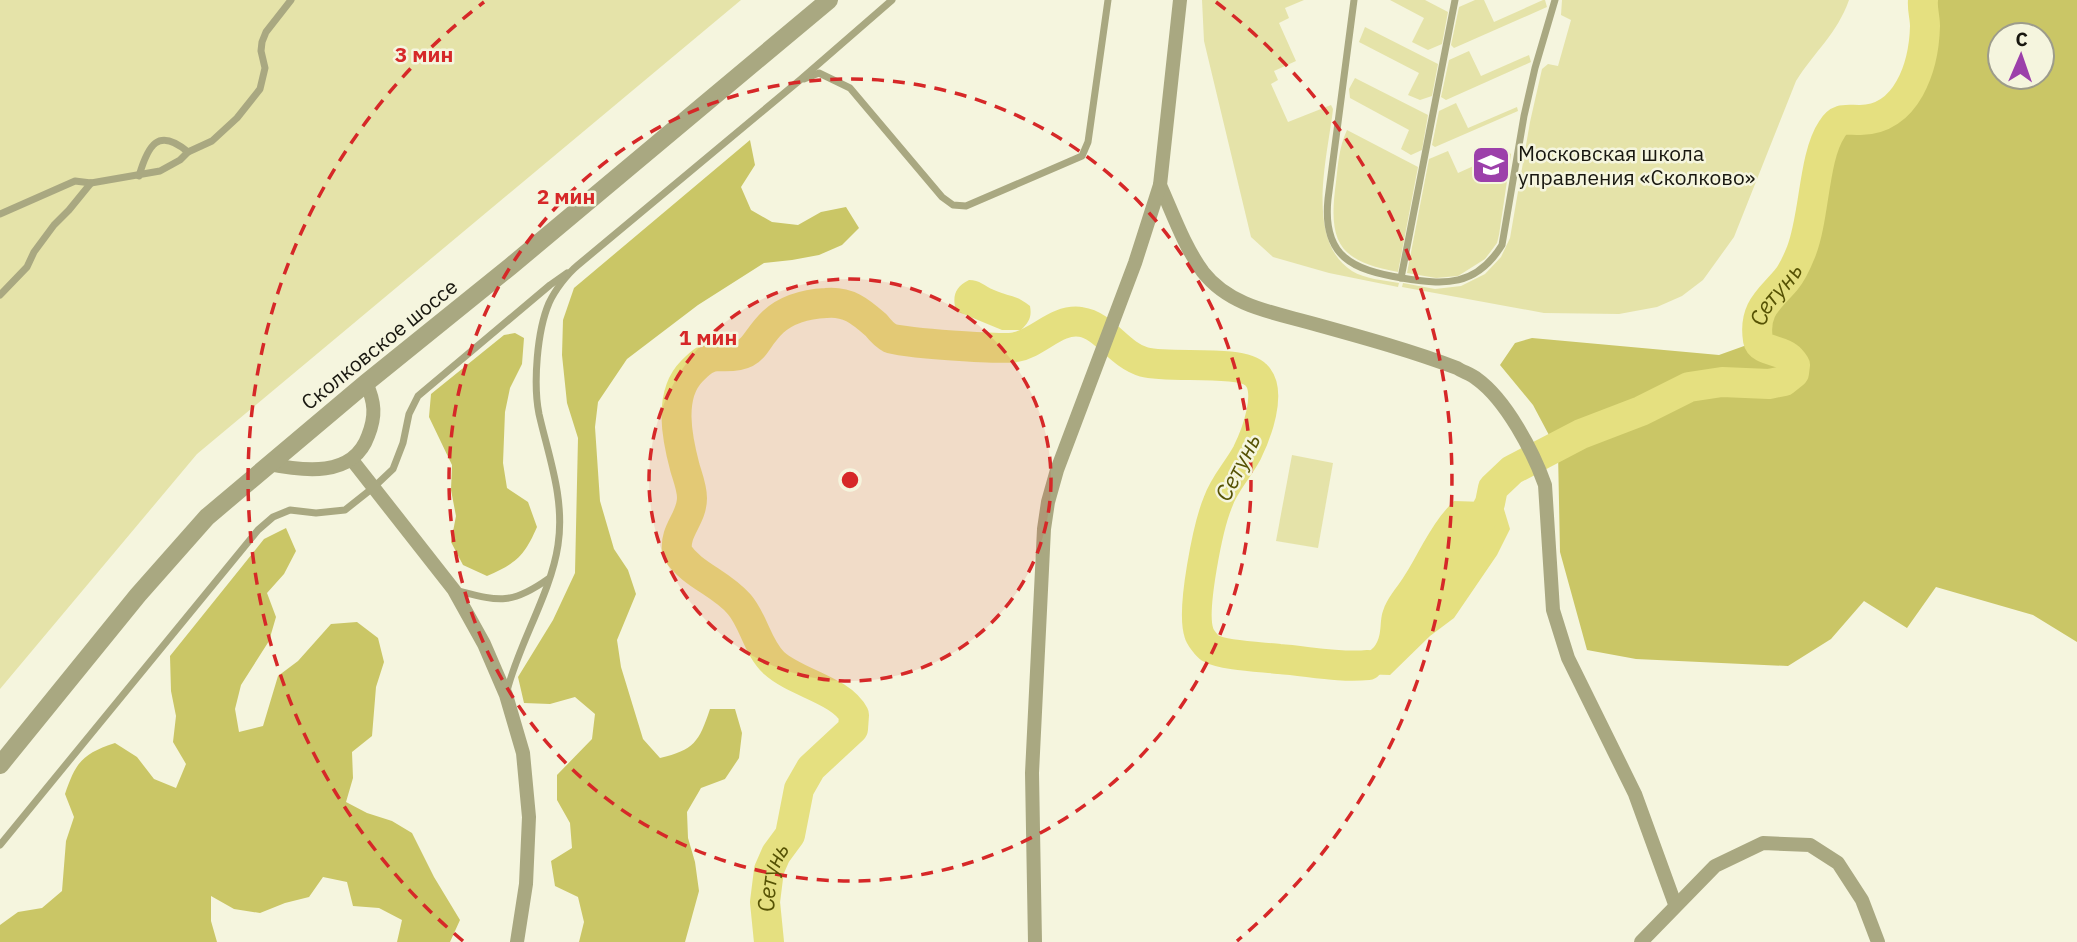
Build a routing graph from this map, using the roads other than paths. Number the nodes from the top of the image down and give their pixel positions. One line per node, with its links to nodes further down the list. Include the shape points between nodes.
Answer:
1 (291, 0): 10 (lane, via 262,41 265,68 260,89 222,133)
2 (829, 0): 18 (street, Сколковское шоссе)
3 (892, 0): 9 (lane)
4 (1108, 0): 9 (lane, via 1088,142 1082,156 966,205 953,205 942,197 850,88 819,73)
5 (1180, 0): 13 (street)
6 (1354, 0): 16 (lane, via 1329,188 1328,228 1353,265)
7 (1455, 0): 16 (lane)
8 (1555, 0): 16 (lane, via 1524,116 1502,246 1482,270 1460,281)
9 (800, 80): 15 (lane)
10 (188, 152): 11 (lane, via 168,168); 11 (lane, via 177,143 159,140 145,157)
11 (139, 176): 12 (lane)
12 (91, 183): 14 (lane, via 75,181); 17 (lane)
13 (1160, 185): 27 (street, via 1205,274 1234,298 1457,368 1477,379 1510,415 1545,485 1553,610 1568,658 1635,794); 29 (street, via 1048,502 1032,773)
14 (0, 214)
15 (571, 271): 21 (lane, via 418,396 393,469); 22 (lane, via 549,302 537,379 539,411 561,517)
16 (1401, 278)
17 (0, 295)
18 (366, 383): 19 (street, via 375,418 365,444); 20 (street, Сколковское шоссе)
19 (352, 460): 20 (street, via 304,471); 21 (street)
20 (268, 464): 25 (street, Сколковское шоссе, via 198,527)
21 (374, 487): 23 (street); 26 (lane, via 345,510 290,510 258,530)
22 (549, 578): 23 (lane, via 528,593 509,599 492,600); 24 (lane)
23 (454, 590): 24 (street)
24 (506, 695): 28 (street, via 523,753 529,817)
25 (0, 765)
26 (0, 845)
27 (1675, 904): 30 (street); 31 (street, via 1715,866 1763,843 1810,845 1838,863 1862,900)
28 (517, 942)
29 (1035, 942)
30 (1641, 942)
31 (1878, 942)

